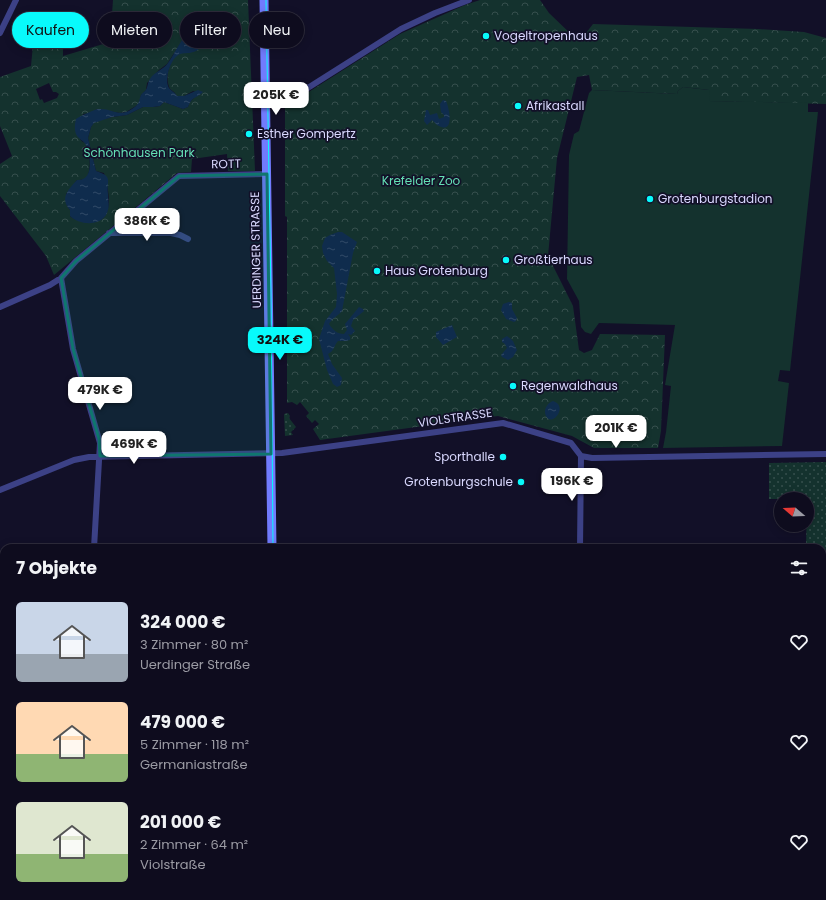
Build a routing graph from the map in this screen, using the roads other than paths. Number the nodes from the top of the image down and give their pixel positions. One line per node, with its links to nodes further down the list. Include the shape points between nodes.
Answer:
1 (16, 0): 4 (street)
2 (264, 0): 5 (main road, UERDINGER STRASSE)
3 (469, 0): 5 (street, via 401,29 303,91 276,104)
4 (0, 32)
5 (265, 102): 6 (main road, UERDINGER STRASSE)
6 (267, 174): 7 (street, ROTT, via 179,176); 11 (main road, UERDINGER STRASSE)
7 (109, 233): 8 (street, via 171,233); 9 (street, ROTT, via 76,260)
8 (188, 239)
9 (61, 278): 10 (street, ROTT); 13 (street, via 73,349 99,439)
10 (0, 307)
11 (271, 454): 13 (street, VIOLSTRASSE); 14 (street, VIOLSTRASSE, via 503,423 571,443); 17 (main road, UERDINGER STRASSE)
12 (826, 454): 14 (street, via 650,458)
13 (100, 456): 15 (street, VIOLSTRASSE, via 74,460); 16 (street)
14 (581, 456): 18 (street)
15 (0, 490)
16 (94, 544)
17 (272, 544)
18 (580, 544)

